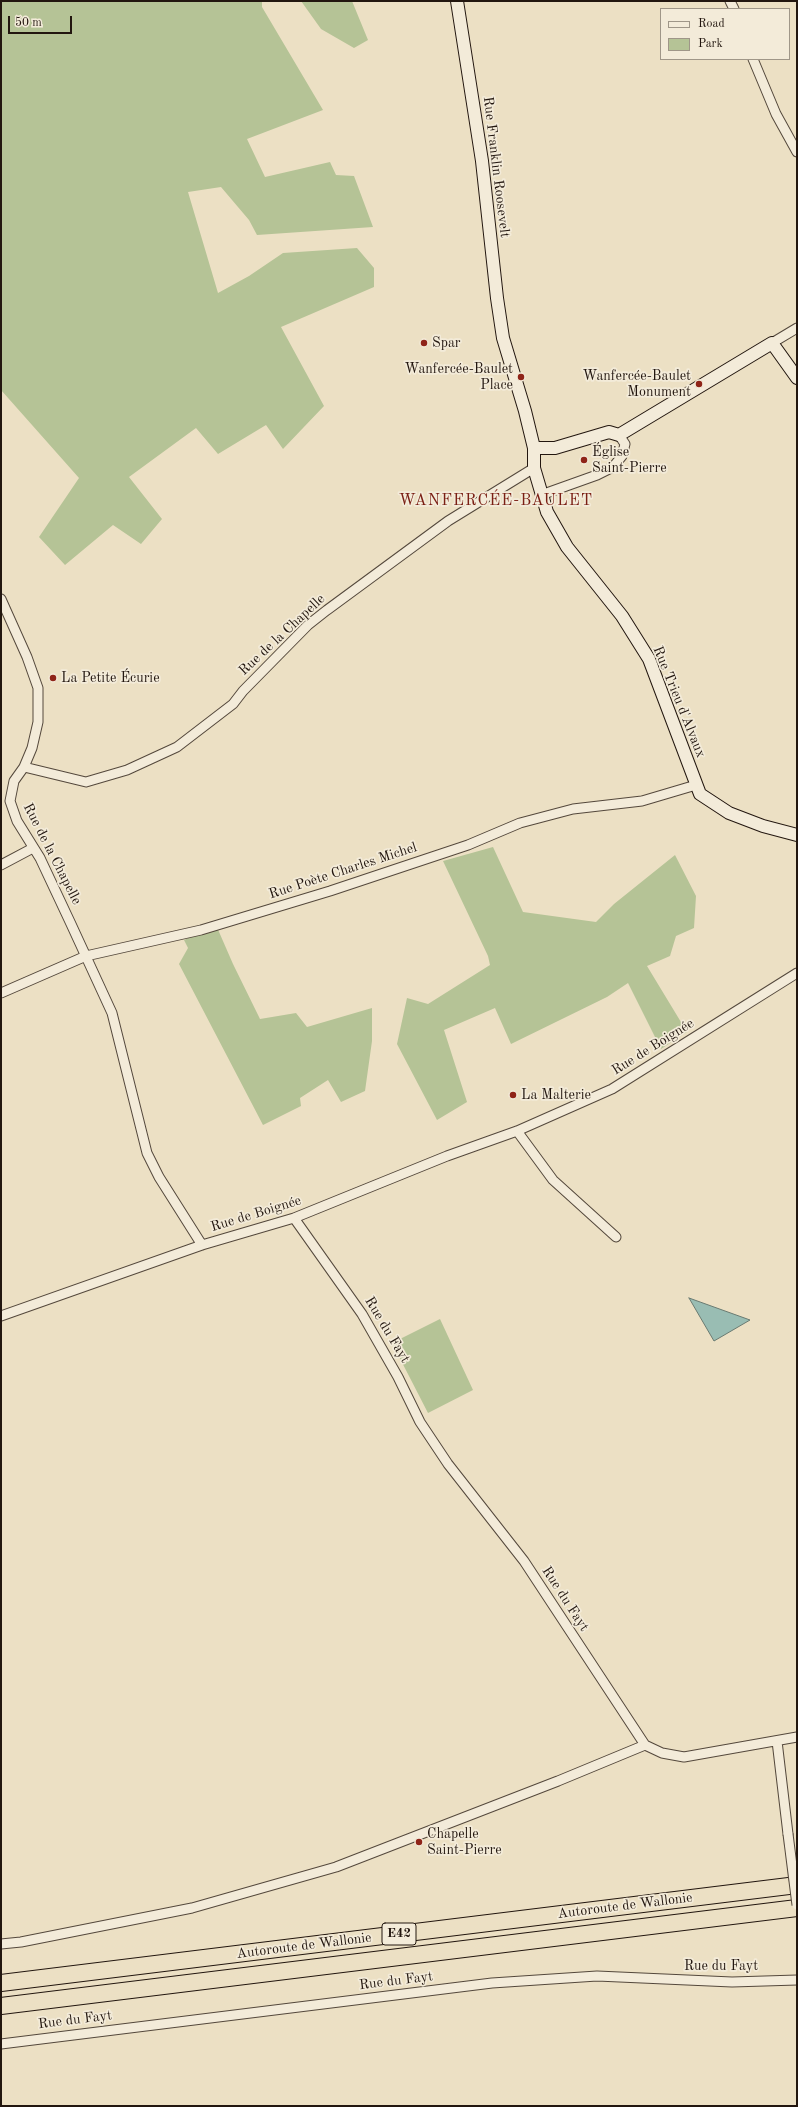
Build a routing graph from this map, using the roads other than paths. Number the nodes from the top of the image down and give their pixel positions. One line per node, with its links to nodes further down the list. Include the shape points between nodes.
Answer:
1 (456, 1): 8 (main road, Rue Franklin Roosevelt, via 482,161 503,338)
2 (753, 60): 3 (street, via 776,114)
3 (797, 152)
4 (797, 328): 5 (street)
5 (772, 344): 6 (main road); 7 (main road)
6 (797, 378)
7 (619, 435): 8 (main road, via 609,432 555,448); 10 (street, via 625,444 622,456 612,468)
8 (534, 448): 9 (main road, Rue Trieu d'Alvaux)
9 (534, 468): 10 (main road, Rue Trieu d'Alvaux); 12 (street, Rue de la Chapelle, via 448,521 327,610 242,691 233,704 177,747 127,770 86,782)
10 (541, 495): 13 (main road, Rue Trieu d'Alvaux, via 547,512 567,547 622,616 649,659)
11 (1, 599): 12 (street, via 38,688 38,722)
12 (24, 767): 15 (street, Rue de la Chapelle, via 14,781 10,801 17,822)
13 (696, 785): 14 (main road, Rue Trieu d'Alvaux, via 700,794 729,813 763,826); 17 (street, Rue Poète Charles Michel, via 642,801 573,810 520,823 468,845 330,891 201,930)
14 (797, 834)
15 (33, 848): 16 (street); 17 (street, Rue de la Chapelle)
16 (1, 865)
17 (86, 956): 19 (street, Rue Poète Charles Michel); 23 (street, Rue de la Chapelle, via 112,1013 147,1153 159,1177)
18 (797, 974): 20 (street, Rue de Boignée, via 612,1089)
19 (1, 993)
20 (517, 1131): 21 (street, Rue de Boignée, via 447,1156); 22 (street, via 553,1180)
21 (294, 1218): 23 (street, Rue de Boignée); 27 (street, Rue du Fayt, via 362,1314 420,1422 448,1464 524,1561)
22 (616, 1237)
23 (202, 1245): 24 (street, Rue de Boignée)
24 (1, 1316)
25 (797, 1737): 26 (street)
26 (777, 1741): 27 (street, via 684,1757 662,1753); 29 (street, bridge)
27 (645, 1745): 31 (street, via 336,1867 192,1908)
28 (797, 1885): 33 (highway, Autoroute de Wallonie / E42)
29 (797, 1905)
30 (797, 1908): 34 (highway, Autoroute de Wallonie / E42)
31 (1, 1944)
32 (797, 1980): 35 (street, Rue du Fayt, via 732,1982 598,1976 492,1983)
33 (1, 1983)
34 (1, 2006)
35 (1, 2044)

